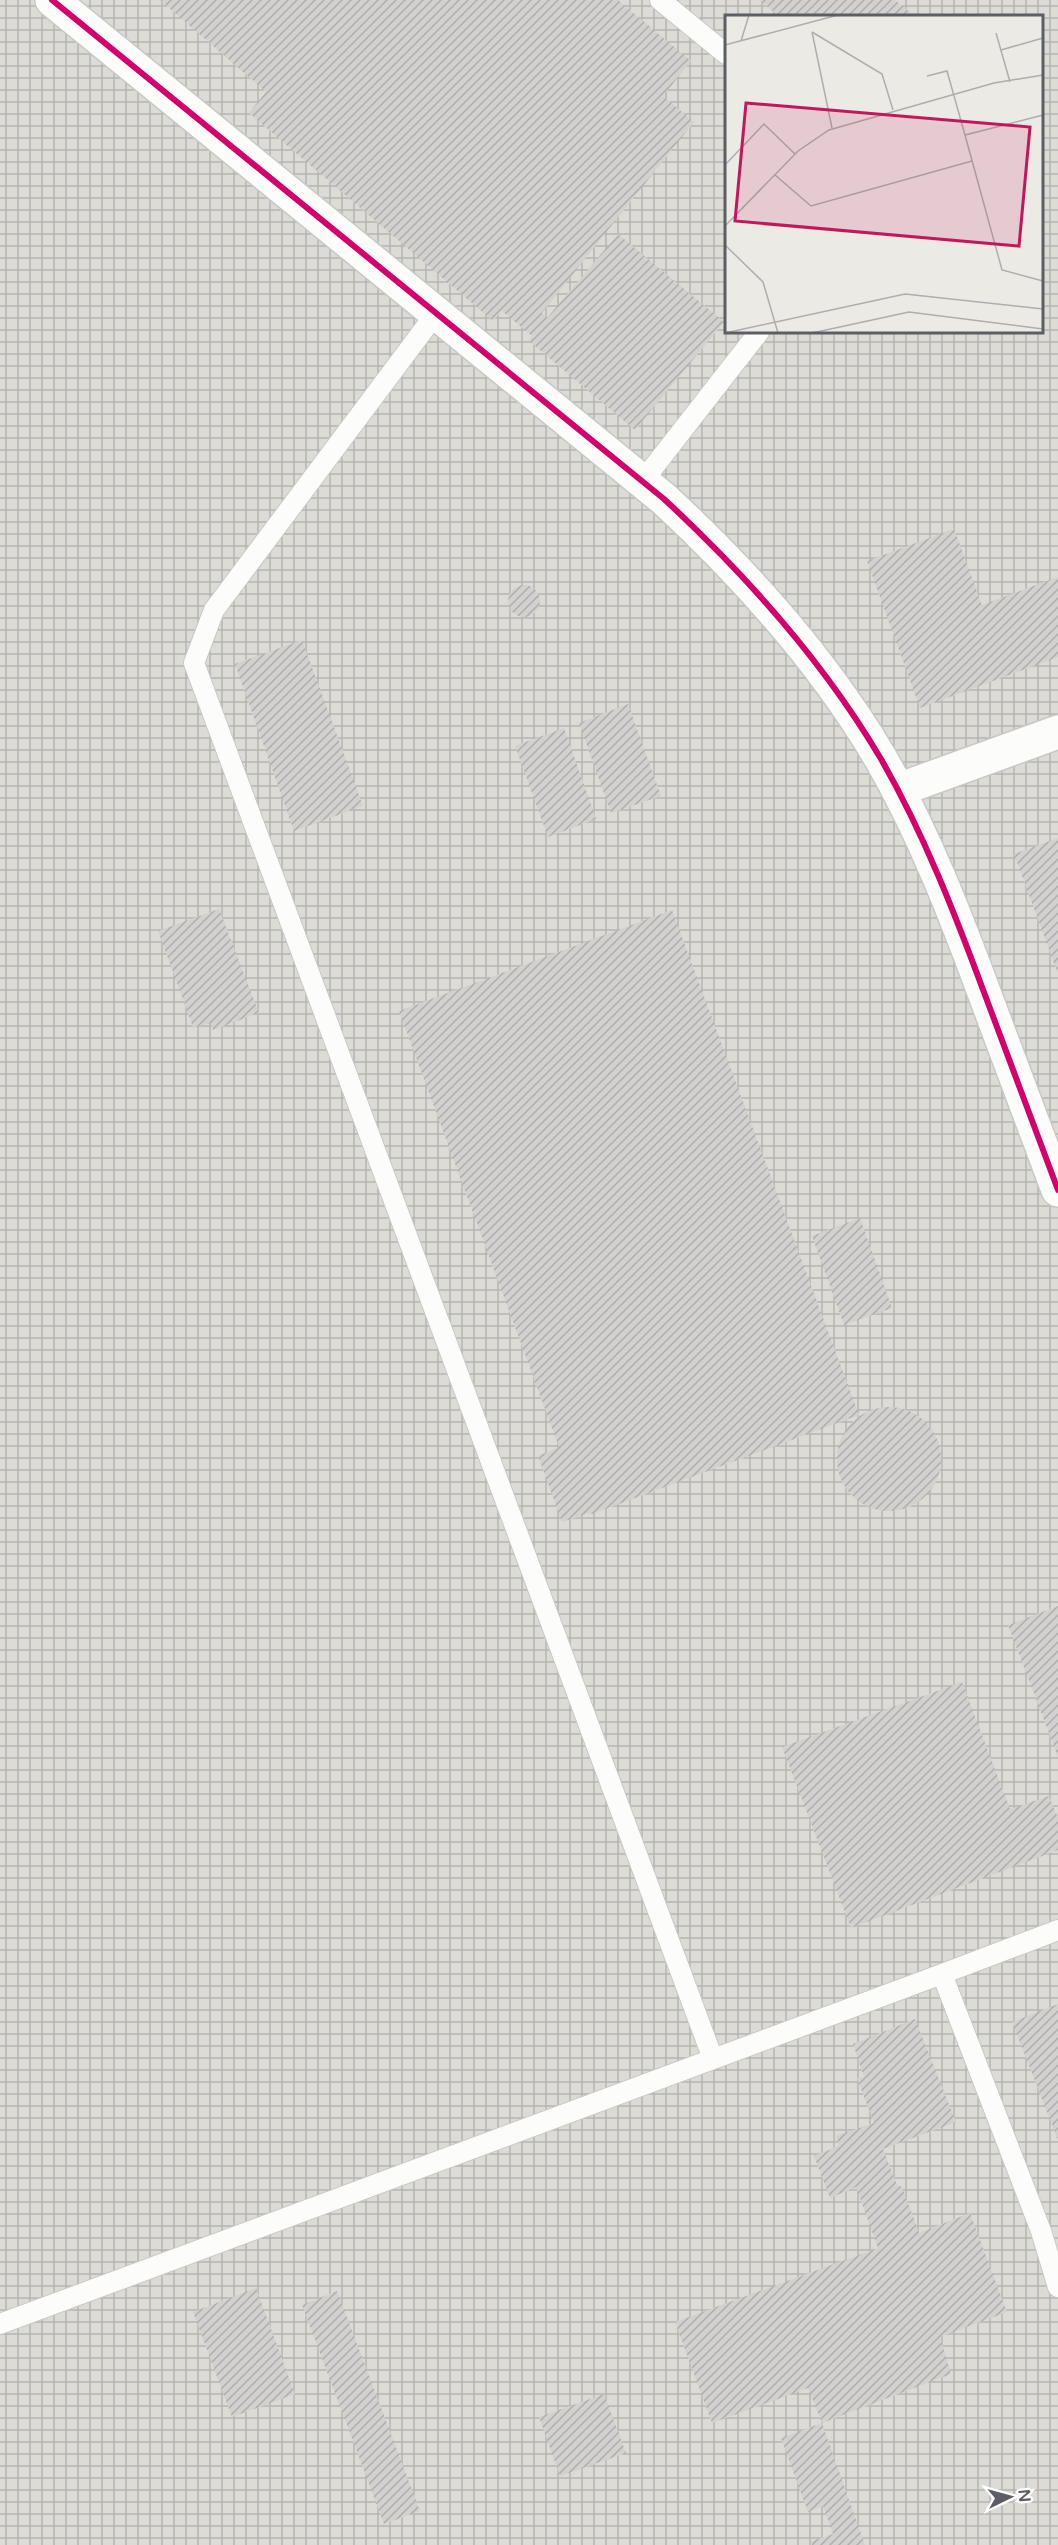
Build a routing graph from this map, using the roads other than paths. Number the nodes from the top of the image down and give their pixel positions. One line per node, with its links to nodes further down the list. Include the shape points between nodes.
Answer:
1 (52, 0): 4 (street)
2 (660, 0): 3 (lane)
3 (725, 53)
4 (437, 312): 6 (street); 12 (lane, via 214,610 194,663)
5 (758, 333): 6 (lane)
6 (642, 482): 8 (street, via 710,543 768,606 849,711)
7 (1058, 732): 8 (street)
8 (898, 789): 9 (street, via 946,891)
9 (1058, 1190)
10 (1058, 1930): 11 (lane)
11 (942, 1974): 12 (lane); 13 (lane, via 1041,2231)
12 (713, 2059): 14 (lane)
13 (1058, 2287)
14 (0, 2324)

